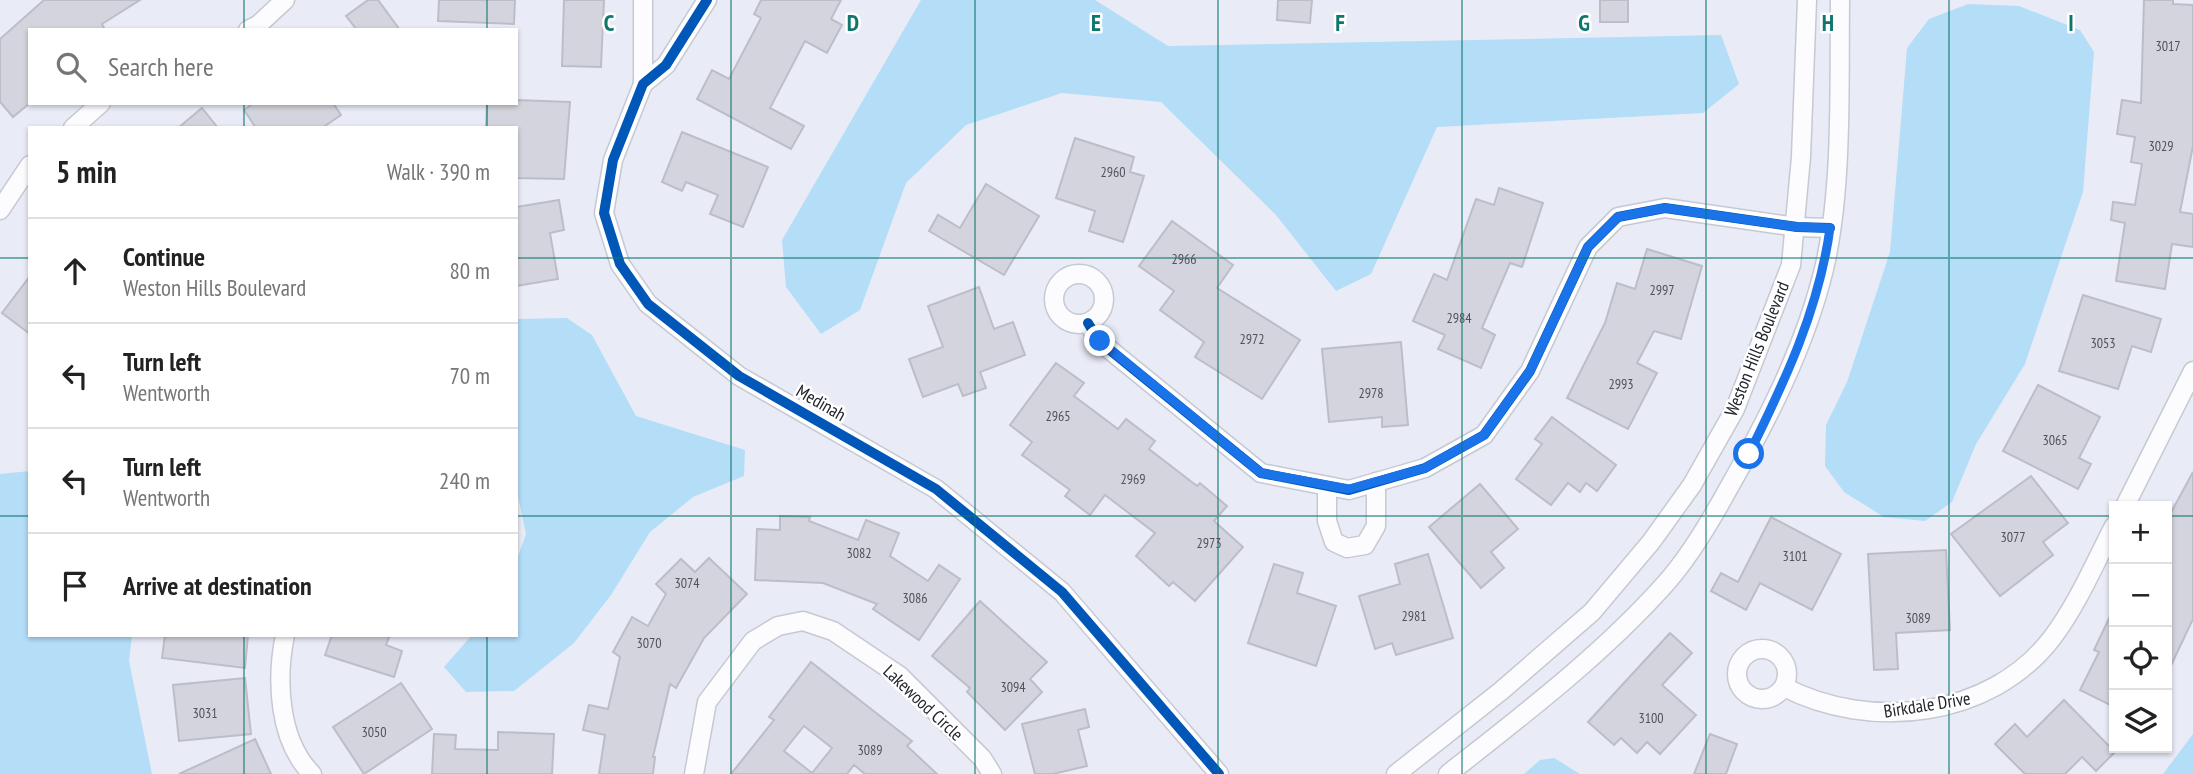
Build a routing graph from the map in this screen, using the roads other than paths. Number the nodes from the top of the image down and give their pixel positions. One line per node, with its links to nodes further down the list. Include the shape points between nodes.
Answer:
1 (285, 0): 6 (street)
2 (643, 0): 7 (street)
3 (707, 0): 7 (street, Medinah, via 666,65)
4 (1807, 0): 12 (street, Weston Hills Boulevard)
5 (1840, 0): 13 (street, Weston Hills Boulevard)
6 (252, 28)
7 (643, 84): 25 (street, Medinah, via 612,160 604,213 621,264 648,304 739,376 936,489 1051,584)
8 (98, 105): 9 (street)
9 (74, 126)
10 (28, 168): 11 (street)
11 (0, 210)
12 (1797, 227): 13 (street); 16 (street, via 1665,208 1618,217 1588,247 1530,371 1484,435 1425,468); 26 (street, Weston Hills Boulevard, via 1791,265 1735,409 1692,485 1651,542 1592,612)
13 (1830, 228): 27 (street, Weston Hills Boulevard, via 1814,304 1783,385 1711,521 1668,582 1610,640)
14 (1088, 323): 17 (street, via 1100,341 1261,473)
15 (2193, 370): 18 (street)
16 (1376, 482): 17 (street, via 1349,489); 17 (street, via 1376,526 1364,545 1348,548 1334,542 1327,521)
17 (1327, 486)
18 (2128, 501)
19 (2109, 535): 21 (street, Birkdale Drive, via 2051,639 2016,672 1976,698 1885,715 1812,702)
20 (285, 637): 22 (street, via 279,661 283,718 304,767)
21 (1784, 687)
22 (312, 774)
23 (694, 774): 24 (street, Lakewood Circle, via 707,702 753,641 778,626 803,621 833,631 900,676 982,758)
24 (992, 774)
25 (1219, 774)
26 (1396, 774)
27 (1448, 774)

